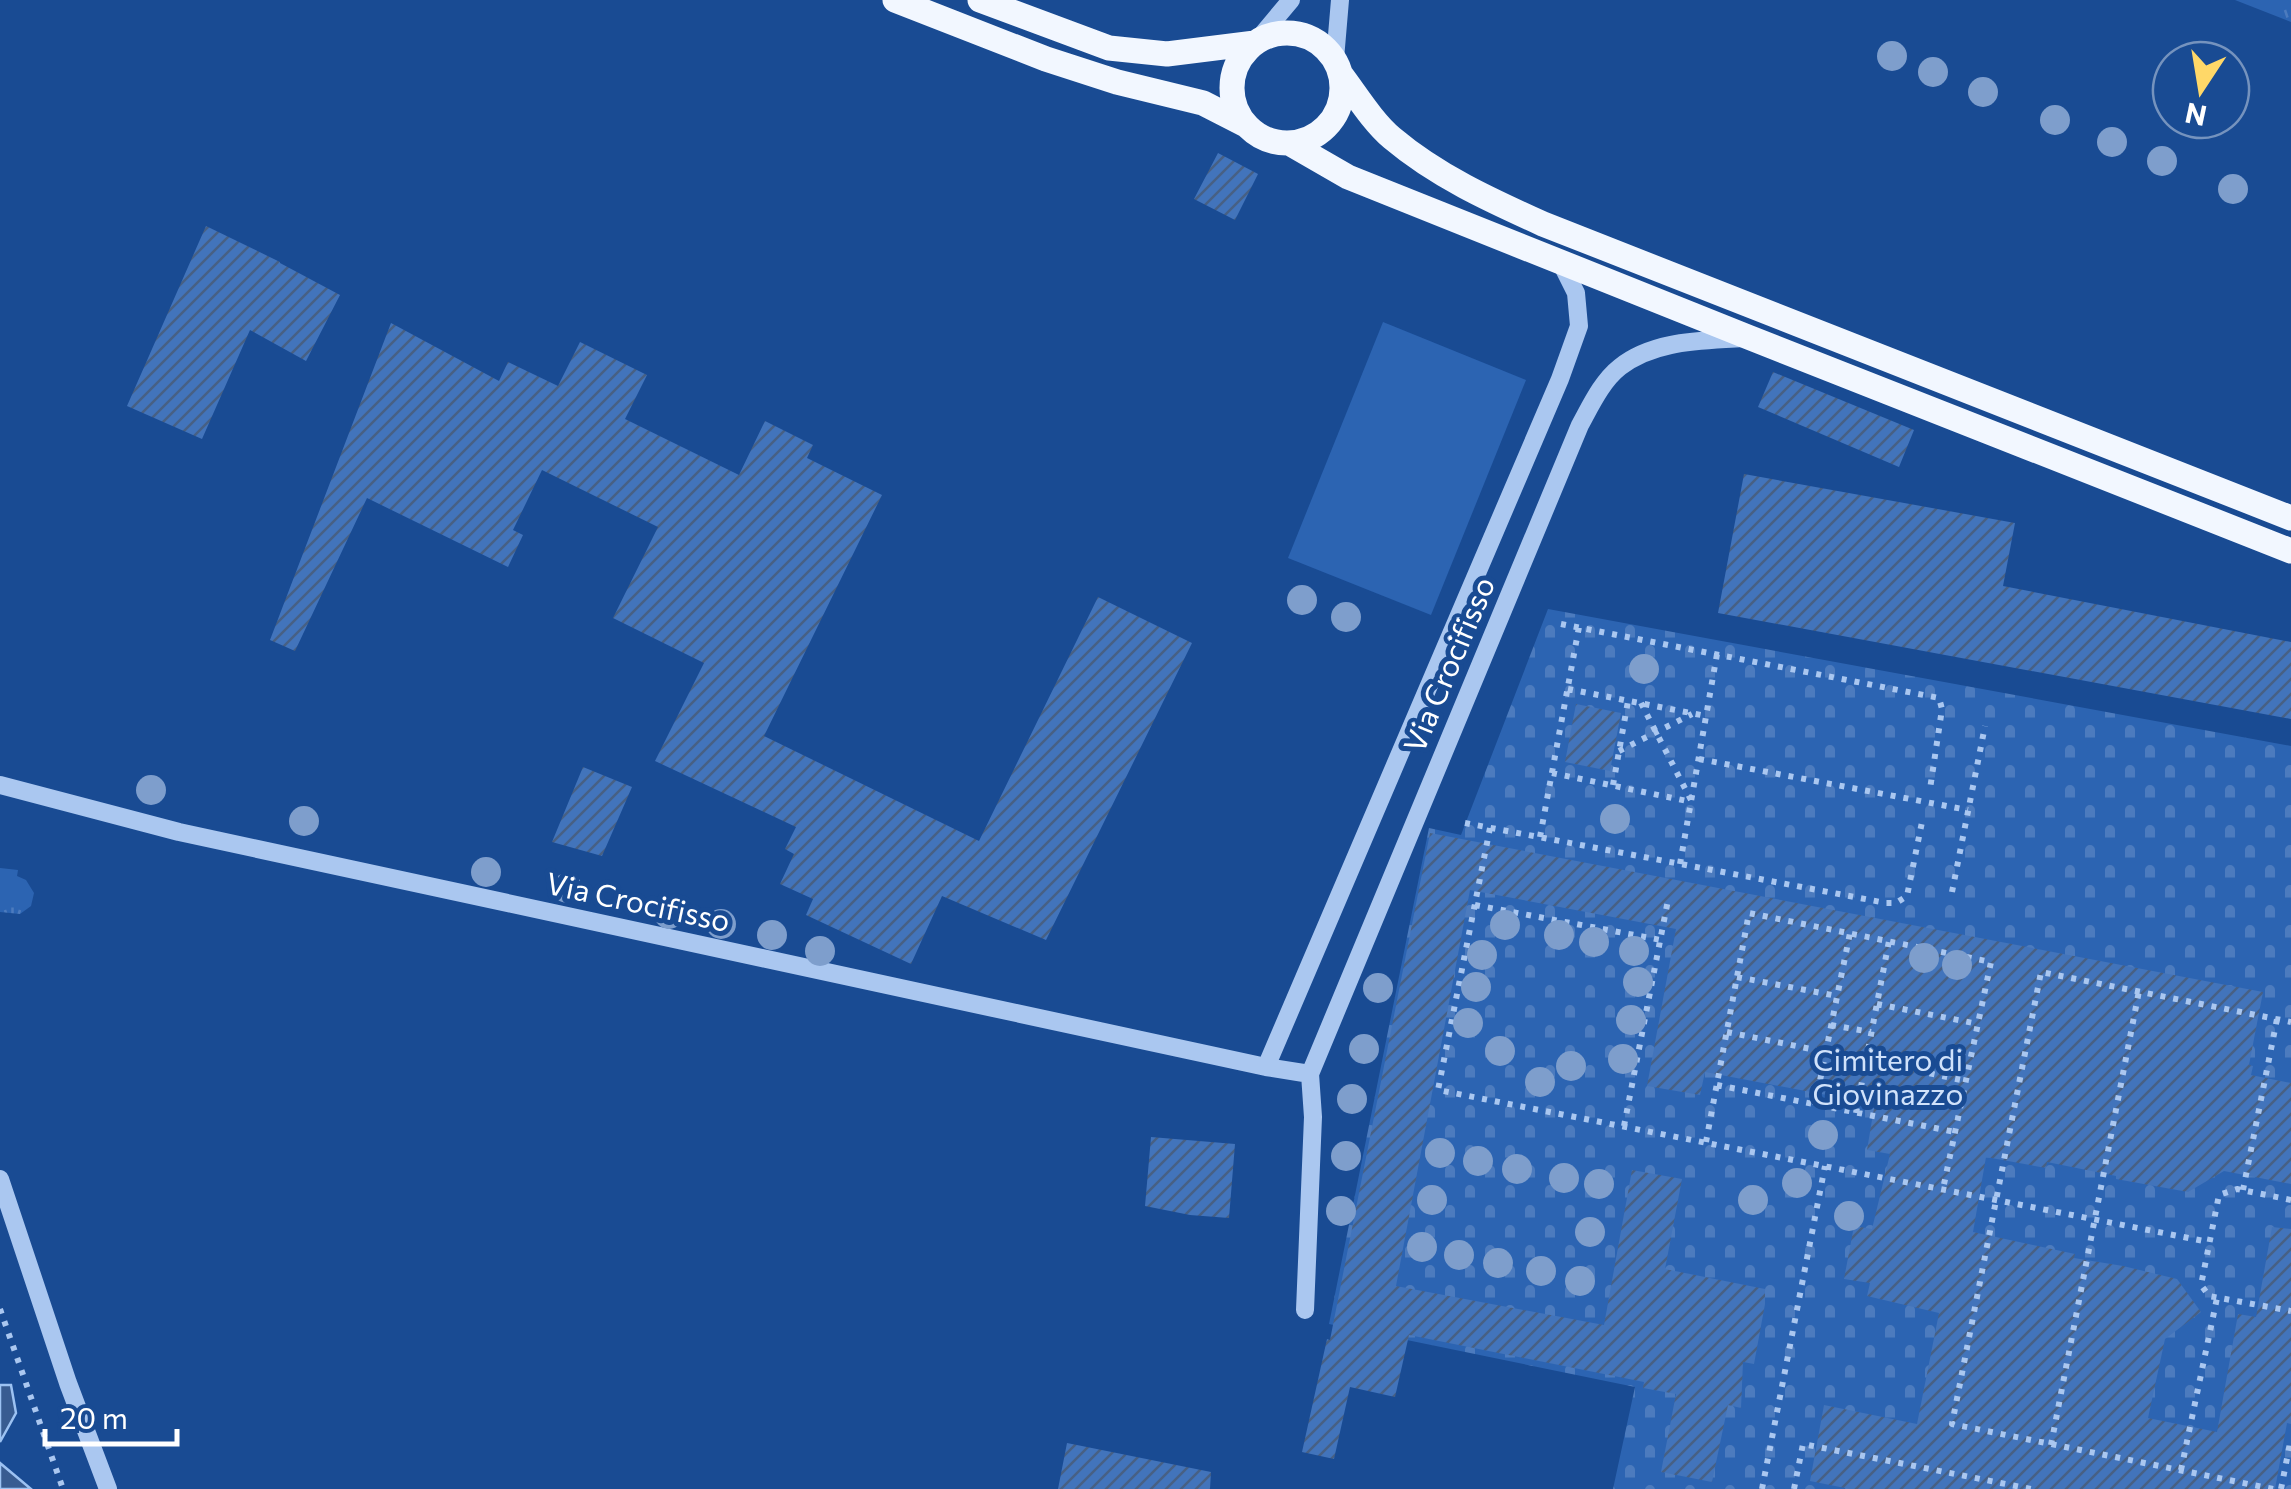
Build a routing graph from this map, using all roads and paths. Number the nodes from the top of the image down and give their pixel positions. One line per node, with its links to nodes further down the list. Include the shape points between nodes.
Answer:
1 (895, 0): 7 (main road, via 1064,65 1204,103)
2 (980, 0): 5 (main road, via 1110,48 1167,54)
3 (1291, 0): 5 (street)
4 (1340, 0): 6 (street)
5 (1254, 43): 6 (main road, via 1271,34 1308,36); 7 (main road, via 1235,69 1232,88)
6 (1339, 68): 8 (main road, via 1336,114 1324,130); 11 (main road, via 1389,136 1478,195)
7 (1246, 125): 8 (main road, via 1265,139)
8 (1289, 143): 9 (main road, via 1348,177)
9 (1560, 261): 10 (main road); 53 (street, Via Crocifisso, via 1576,294 1579,326)
10 (1748, 338): 12 (main road); 54 (street, Via Crocifisso, via 1654,349 1620,367 1597,394)
11 (2291, 518)
12 (2291, 551)
13 (1561, 624): 14 (path)
14 (1579, 627): 15 (path); 16 (path)
15 (1717, 654): 20 (path); 27 (path, via 1939,698)
16 (1568, 689): 17 (path); 24 (path)
17 (1628, 701): 18 (path); 22 (path)
18 (1641, 703): 19 (path); 28 (path)
19 (1693, 713): 20 (path); 22 (path)
20 (1706, 716): 23 (path)
21 (1985, 726): 29 (path)
22 (1619, 751): 26 (path)
23 (1699, 759): 28 (path); 29 (path)
24 (1552, 774): 26 (path); 33 (path)
25 (0, 785): 53 (street, Via Crocifisso, via 179,832)
26 (1613, 785): 28 (path)
27 (1930, 788)
28 (1692, 802): 34 (path)
29 (1968, 810): 35 (path)
30 (1923, 818): 34 (path, via 1907,896 1896,902)
31 (1466, 823): 32 (path)
32 (1490, 828): 33 (path); 37 (path)
33 (1540, 837): 34 (path)
34 (1680, 864)
35 (1952, 892)
36 (1668, 900): 39 (path)
37 (1475, 905): 39 (path); 59 (path, via 1438,1090)
38 (1850, 934): 40 (path); 41 (path, via 1749,913); 43 (path)
39 (1660, 940): 59 (path)
40 (1888, 941): 44 (path); 47 (path, via 1992,962)
41 (1737, 977): 43 (path); 49 (path)
42 (2139, 991): 45 (path); 66 (path, via 2042,972); 68 (path)
43 (1838, 996): 48 (path)
44 (1877, 1004): 47 (path); 50 (path)
45 (2277, 1019): 46 (path); 65 (path)
46 (2291, 1022)
47 (1978, 1024): 55 (path)
48 (1831, 1025): 50 (path); 51 (path)
49 (1727, 1032): 51 (path); 56 (path)
50 (1872, 1032): 52 (path)
51 (1826, 1052): 57 (path)
52 (1866, 1060): 55 (path); 58 (path)
53 (1266, 1067): 54 (street, Via Crocifisso)
54 (1310, 1074): 72 (street)
55 (1966, 1081): 60 (path)
56 (1717, 1084): 57 (path); 61 (path)
57 (1816, 1105): 58 (path)
58 (1856, 1113): 60 (path)
59 (1624, 1126): 61 (path)
60 (1955, 1132): 64 (path)
61 (1706, 1142): 62 (path)
62 (1825, 1166): 64 (path); 79 (path)
63 (0, 1179): 78 (street)
64 (1943, 1189): 66 (path)
65 (2242, 1190): 67 (path); 69 (path, via 2219,1195)
66 (1996, 1200): 68 (path); 75 (path, via 1952,1424)
67 (2291, 1200)
68 (2095, 1220): 69 (path); 75 (path)
69 (2209, 1242): 70 (path, via 2201,1285)
70 (2217, 1298): 73 (path); 76 (path)
71 (0, 1309): 77 (path)
72 (1306, 1310)
73 (2291, 1311)
74 (2291, 1438): 82 (path)
75 (2051, 1445): 76 (path)
76 (2181, 1470): 82 (path)
77 (63, 1489)
78 (108, 1489)
79 (1762, 1489)
80 (1794, 1489): 81 (path, via 1804,1444)
81 (2031, 1489)
82 (2277, 1489)

